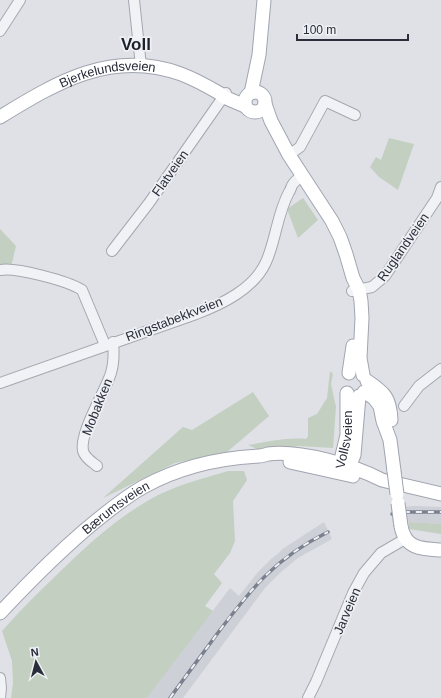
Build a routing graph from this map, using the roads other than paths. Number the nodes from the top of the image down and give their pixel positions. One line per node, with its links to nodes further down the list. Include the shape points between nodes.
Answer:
1 (20, 0): 4 (street)
2 (134, 0): 5 (street)
3 (264, 0): 7 (main road)
4 (0, 31)
5 (140, 66): 6 (main road, Bjerkelundsveien, via 180,74); 9 (main road, Bjerkelundsveien, via 106,68 82,74 48,88)
6 (223, 94): 7 (main road, Bjerkelundsveien); 13 (street, Flatveien, via 149,203)
7 (254, 101): 10 (main road, Vollsveien)
8 (355, 115): 10 (street, via 325,101 300,147)
9 (0, 117)
10 (288, 153): 11 (main road, Vollsveien)
11 (305, 180): 15 (main road, Vollsveien, via 340,237); 16 (street, Ringstabekkveien, via 293,183 282,206 266,262 249,284 215,306)
12 (441, 187): 15 (street, Ruglandveien, via 437,198 385,276 372,287)
13 (112, 251)
14 (0, 270): 16 (street, via 16,270 63,281 82,290)
15 (356, 290): 18 (main road, Vollsveien); 20 (main road, Vollsveien, via 362,318)
16 (109, 344): 19 (street, Ringstabekkveien); 22 (street, Mobakken, via 114,352 111,372 82,443 83,452)
17 (441, 369): 21 (street, via 419,386)
18 (349, 373): 20 (main road, via 355,372); 20 (main road, Vollsveien, via 344,379 343,387)
19 (0, 382)
20 (360, 387): 23 (main road, Vollsveien, via 354,455); 25 (main road, bridge, via 380,390 388,400 391,413 390,440 401,526)
21 (404, 406)
22 (97, 466)
23 (343, 468): 24 (main road, Bærumsveien, via 369,479); 27 (main road, Bærumsveien, via 261,456 226,459 175,472 142,487 118,503 51,560)
24 (441, 494)
25 (405, 539): 26 (main road, via 414,546); 30 (street, Jarveien, via 381,553 364,573)
26 (441, 550)
27 (0, 613)
28 (0, 678): 29 (street)
29 (0, 698)
30 (308, 698)

